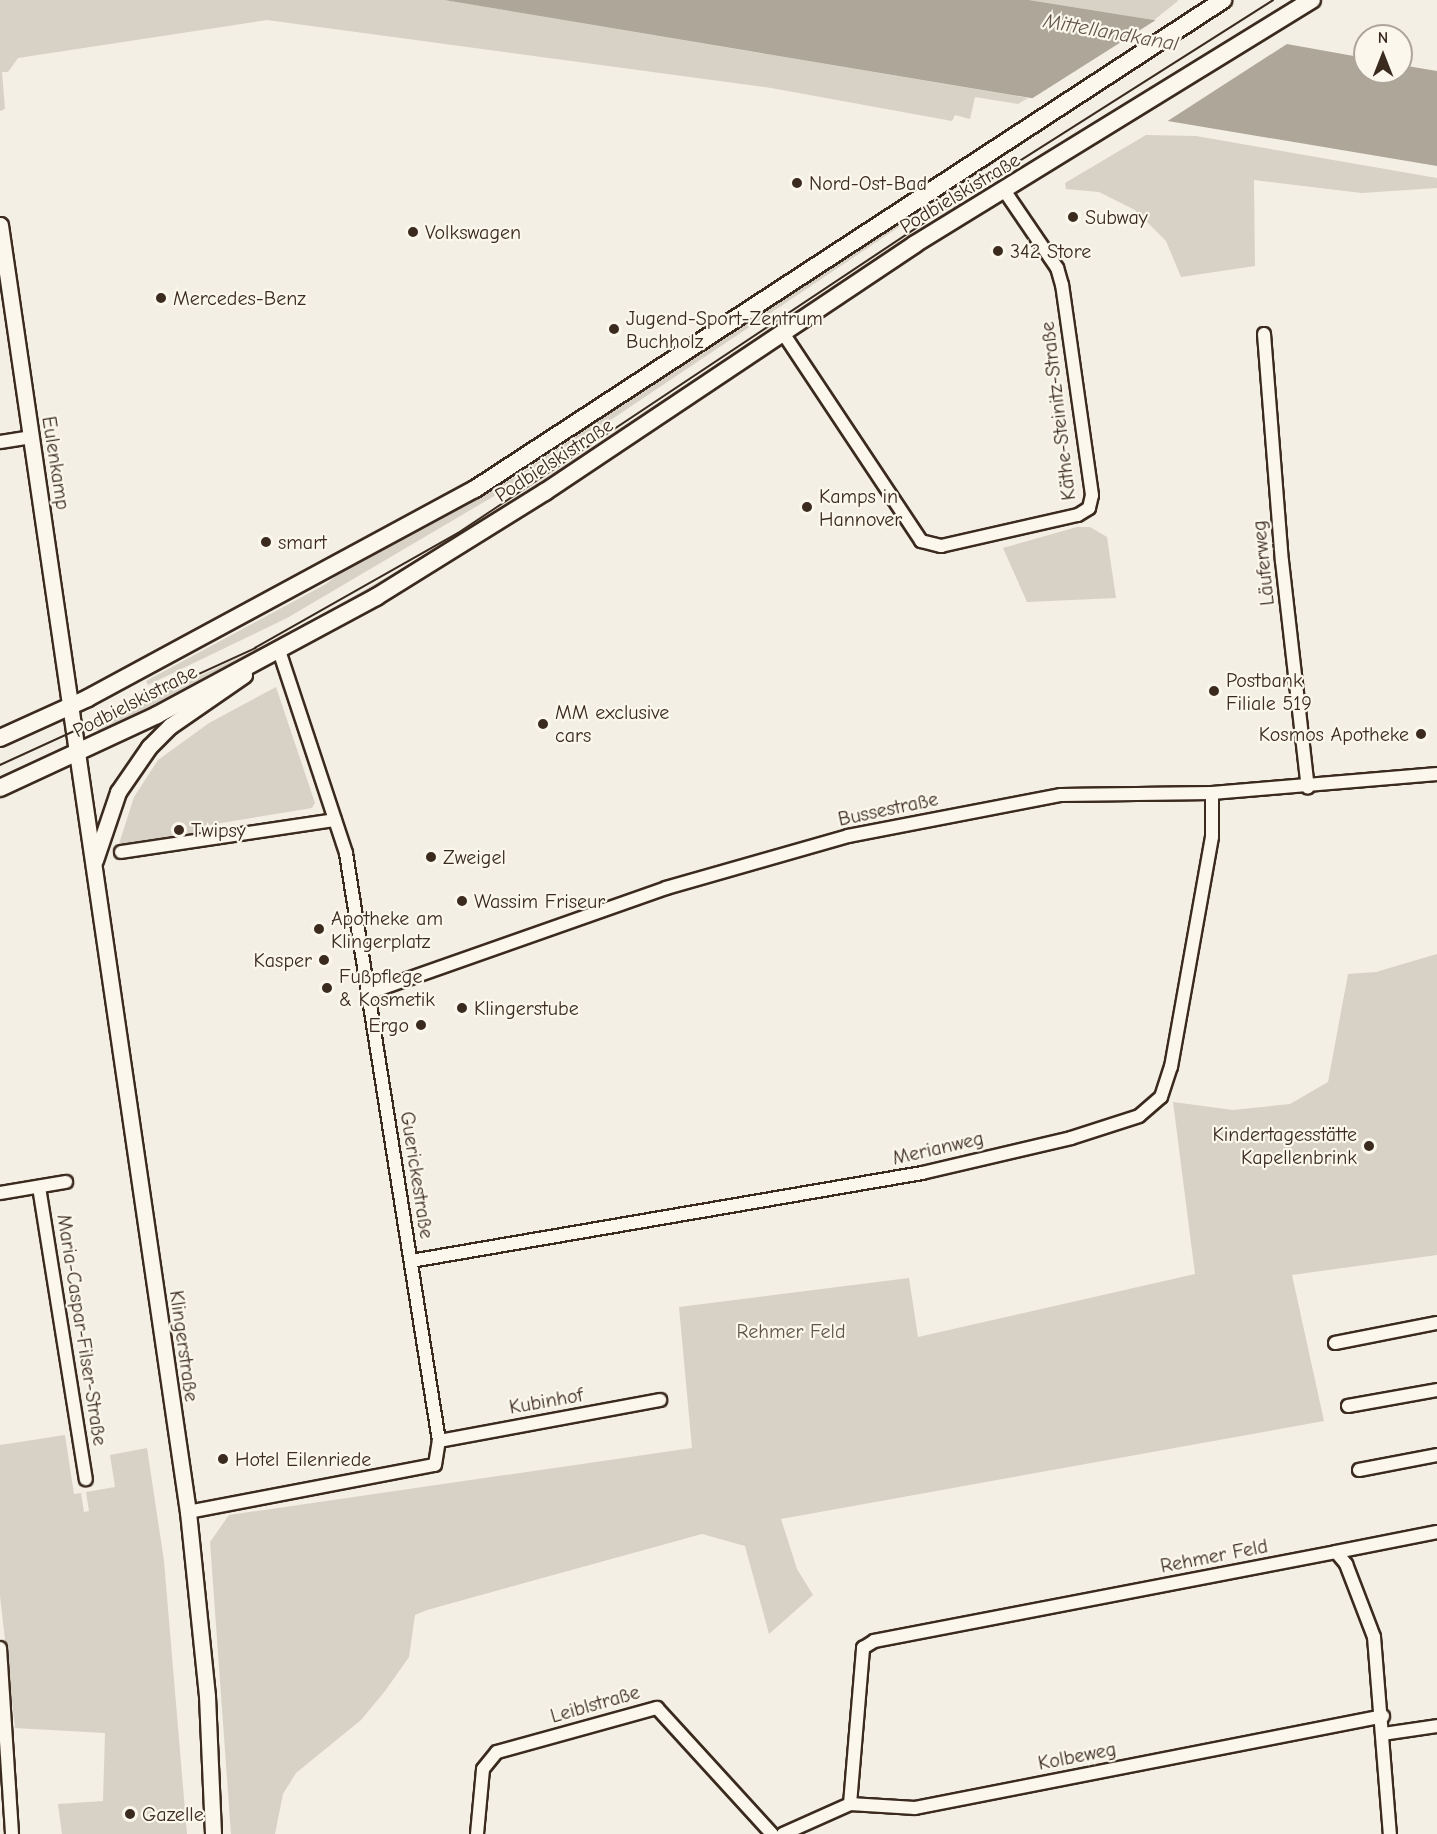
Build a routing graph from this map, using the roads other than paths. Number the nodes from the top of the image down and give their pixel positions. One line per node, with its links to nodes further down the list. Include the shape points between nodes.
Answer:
1 (1223, 0): 10 (main road, Podbielskistraße, via 1038,117 475,489)
2 (1312, 0): 3 (main road, Podbielskistraße)
3 (1004, 190): 5 (main road, Podbielskistraße); 5 (street, Käthe-Steinitz-Straße, via 1057,268 1062,285 1092,495 1089,508 1078,515 941,546 921,541)
4 (0, 225): 7 (street, Eulenkamp)
5 (783, 333): 9 (main road, Podbielskistraße, via 545,492)
6 (1264, 334): 15 (street, Läuferweg, via 1282,561)
7 (31, 437): 8 (street); 10 (street, Eulenkamp)
8 (0, 442)
9 (279, 651): 12 (main road, Podbielskistraße); 17 (street, Guerickestraße); 19 (street, Klingerstraße, via 170,726 149,747 118,792)
10 (70, 707): 11 (main road, Podbielskistraße); 12 (street, Klingerstraße)
11 (0, 738)
12 (77, 754): 14 (main road, Podbielskistraße); 19 (street, Klingerstraße)
13 (1437, 774): 15 (street, Bussestraße)
14 (0, 788)
15 (1308, 788): 16 (street, Bussestraße)
16 (1212, 794): 20 (street, Bussestraße, via 1061,795 848,836 666,888); 24 (street, Merianweg, via 1212,837 1171,1067 1161,1097 1139,1116 1071,1138 922,1173)
17 (335, 819): 18 (street); 20 (street, Guerickestraße, via 346,853)
18 (121, 852)
19 (93, 866): 34 (street, Klingerstraße)
20 (368, 993): 24 (street, Guerickestraße)
21 (66, 1182): 22 (street)
22 (39, 1187): 23 (street); 33 (street, Maria-Caspar-Filser-Straße)
23 (0, 1193)
24 (411, 1261): 30 (street, Guerickestraße)
25 (1437, 1323): 26 (street)
26 (1335, 1343)
27 (1437, 1390): 29 (street)
28 (660, 1400): 30 (street, Kubinhof)
29 (1348, 1406)
30 (439, 1441): 34 (street, Guerickestraße, via 435,1465)
31 (1437, 1455): 32 (street)
32 (1359, 1470)
33 (86, 1479)
34 (188, 1512): 43 (street, Klingerstraße, via 207,1696)
35 (1437, 1532): 36 (street)
36 (1336, 1552): 38 (street, via 1346,1564 1374,1638); 41 (street, Rehmer Feld, via 874,1641 863,1648)
37 (0, 1648): 42 (street)
38 (1383, 1716): 40 (street); 41 (street, Kolbeweg, via 915,1808)
39 (1437, 1726): 40 (street)
40 (1383, 1734): 47 (street)
41 (850, 1804): 46 (street, Kolbeweg)
42 (12, 1834)
43 (213, 1834)
44 (477, 1834): 45 (street, Leiblstraße, via 483,1769 498,1752 657,1708)
45 (772, 1834)
46 (783, 1834)
47 (1390, 1834)

